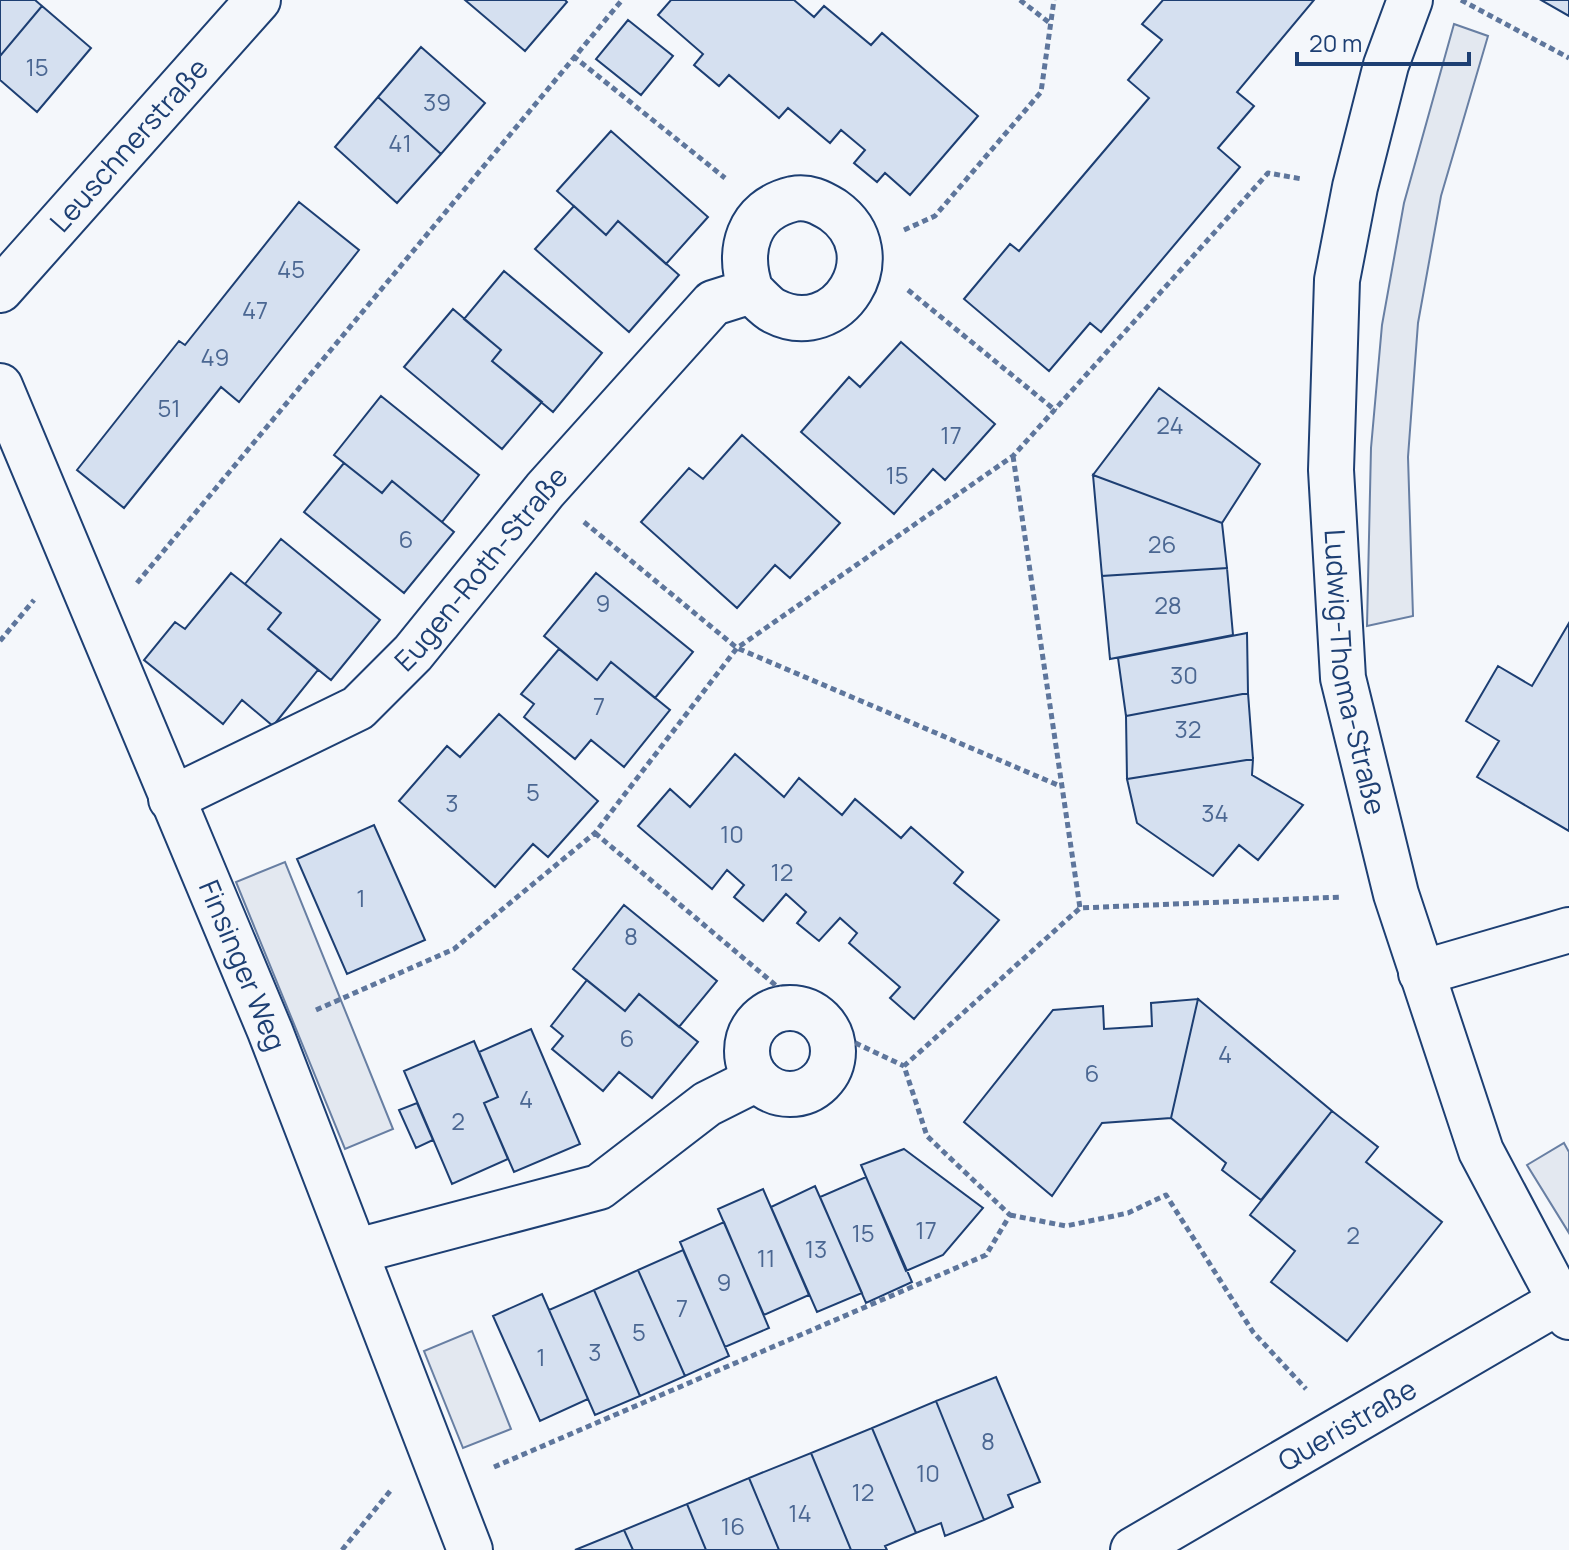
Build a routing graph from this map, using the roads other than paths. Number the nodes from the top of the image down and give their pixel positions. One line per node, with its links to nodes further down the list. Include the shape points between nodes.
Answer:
1 (258, 0): 3 (street, Leuschnerstraße)
2 (1410, 0): 8 (street, Ludwig-Thoma-Straße, via 1386,65 1337,280 1331,470 1343,678)
3 (0, 290)
4 (751, 291): 4 (street, via 771,310 787,316 822,314 841,302 855,283 861,259 846,220 803,197 766,211 752,226 742,259); 6 (street, Eugen-Roth-Straße, via 713,303 545,490 413,653 358,708)
5 (0, 386): 6 (street, Finsinger Weg)
6 (171, 799): 10 (street, Finsinger Weg)
7 (1569, 930): 8 (street)
8 (1421, 973): 11 (street, Ludwig-Thoma-Straße, via 1481,1151)
9 (757, 1079): 9 (street, via 748,1056 751,1031 769,1013 793,1008 816,1020 833,1054 825,1078 815,1087 790,1094 778,1093); 10 (street, via 707,1104 599,1187)
10 (357, 1251): 12 (street, Finsinger Weg)
11 (1565, 1309): 13 (street, Queristraße, via 1346,1424)
12 (470, 1550)
13 (1133, 1550)

